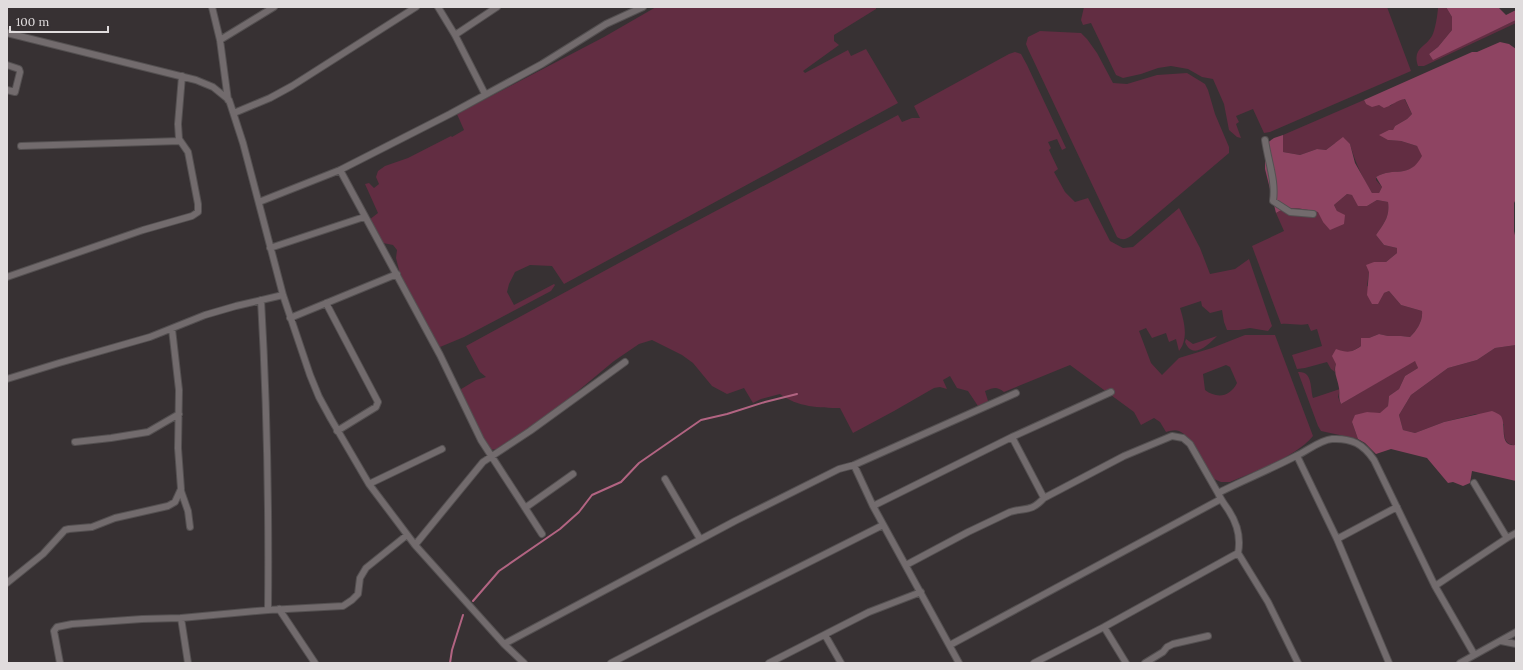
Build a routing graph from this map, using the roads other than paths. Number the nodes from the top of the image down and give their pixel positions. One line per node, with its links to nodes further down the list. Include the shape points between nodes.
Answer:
1 (212, 7): 9 (street)
2 (274, 7): 9 (street)
3 (416, 7): 15 (street, via 292,86)
4 (438, 7): 8 (street)
5 (497, 7): 8 (street)
6 (643, 7): 13 (street, via 606,24 542,64)
7 (7, 33): 11 (street)
8 (455, 35): 13 (street)
9 (220, 40): 14 (street)
10 (7, 65): 12 (street, via 17,67 20,72 15,92)
11 (182, 76): 14 (street, via 213,87); 17 (street, via 178,124)
12 (7, 90)
13 (485, 94): 19 (street)
14 (228, 100): 15 (street)
15 (234, 113): 20 (street)
16 (1265, 140): 21 (street, via 1274,180 1273,201 1290,212)
17 (180, 141): 18 (street); 25 (street, via 188,152 198,212)
18 (22, 146)
19 (340, 170): 20 (street); 22 (street)
20 (259, 202): 23 (street)
21 (1313, 214)
22 (364, 217): 23 (street); 24 (street)
23 (270, 248): 26 (street)
24 (397, 274): 28 (street); 40 (street)
25 (7, 277)
26 (283, 295): 27 (street); 29 (street)
27 (261, 300): 30 (street, via 205,315); 68 (street, via 267,429)
28 (326, 303): 29 (street); 36 (street, via 378,402 376,407)
29 (290, 318): 36 (street, via 319,397)
30 (172, 329): 32 (street); 35 (street)
31 (625, 362): 40 (street, via 530,431)
32 (7, 380)
33 (1111, 392): 37 (street)
34 (1016, 393): 42 (street)
35 (179, 414): 38 (street, via 148,432); 47 (street, via 178,456)
36 (337, 431): 46 (street)
37 (1012, 437): 49 (street); 51 (street)
38 (75, 442)
39 (442, 448): 46 (street)
40 (490, 456): 53 (street); 62 (street, via 475,470)
41 (1297, 456): 48 (street); 52 (street, via 1331,439 1363,446 1374,460); 60 (street)
42 (854, 465): 51 (street); 61 (street, via 838,469)
43 (573, 474): 53 (street)
44 (665, 479): 61 (street)
45 (1474, 483): 59 (street)
46 (369, 484): 58 (street)
47 (181, 489): 55 (street); 65 (street, via 176,502 168,506 115,518 92,527 65,530 43,554)
48 (1218, 492): 49 (street, via 1190,444 1183,438 1172,436 1124,456); 50 (street)
49 (1044, 498): 64 (street, via 1038,505 1010,512)
50 (1221, 500): 63 (street, via 1238,530); 78 (street)
51 (873, 506): 54 (street)
52 (1396, 507): 60 (street); 66 (street)
53 (525, 508): 57 (street)
54 (883, 525): 64 (street); 85 (street)
55 (190, 527)
56 (1516, 533): 59 (street)
57 (542, 534)
58 (407, 535): 62 (street); 69 (street, via 366,568 360,578 358,594 342,606)
59 (1507, 538): 66 (street)
60 (1337, 539): 93 (street)
61 (700, 540): 76 (street)
62 (415, 546): 76 (street)
63 (1238, 553): 71 (street); 80 (street, via 1268,602)
64 (906, 566): 67 (street)
65 (7, 583)
66 (1435, 586): 79 (street)
67 (921, 592): 73 (street, via 869,612); 78 (street)
68 (268, 610): 69 (street); 70 (street)
69 (279, 610): 83 (street)
70 (181, 618): 81 (street, via 142,618 57,627 54,631); 82 (street)
71 (1104, 627): 89 (street); 90 (street)
72 (1516, 632): 75 (street)
73 (825, 635): 86 (street); 87 (street)
74 (1208, 636): 91 (street, via 1173,644)
75 (1501, 641): 77 (street); 79 (street)
76 (504, 644): 84 (street)
77 (1516, 644)
78 (950, 646): 88 (street)
79 (1474, 654): 94 (street)
80 (1297, 661): 92 (street)
81 (60, 663)
82 (188, 663)
83 (315, 663)
84 (524, 663)
85 (611, 663)
86 (769, 663)
87 (841, 663)
88 (959, 663)
89 (1034, 663)
90 (1126, 663)
91 (1145, 663)
92 (1290, 663)
93 (1389, 663)
94 (1460, 663)

